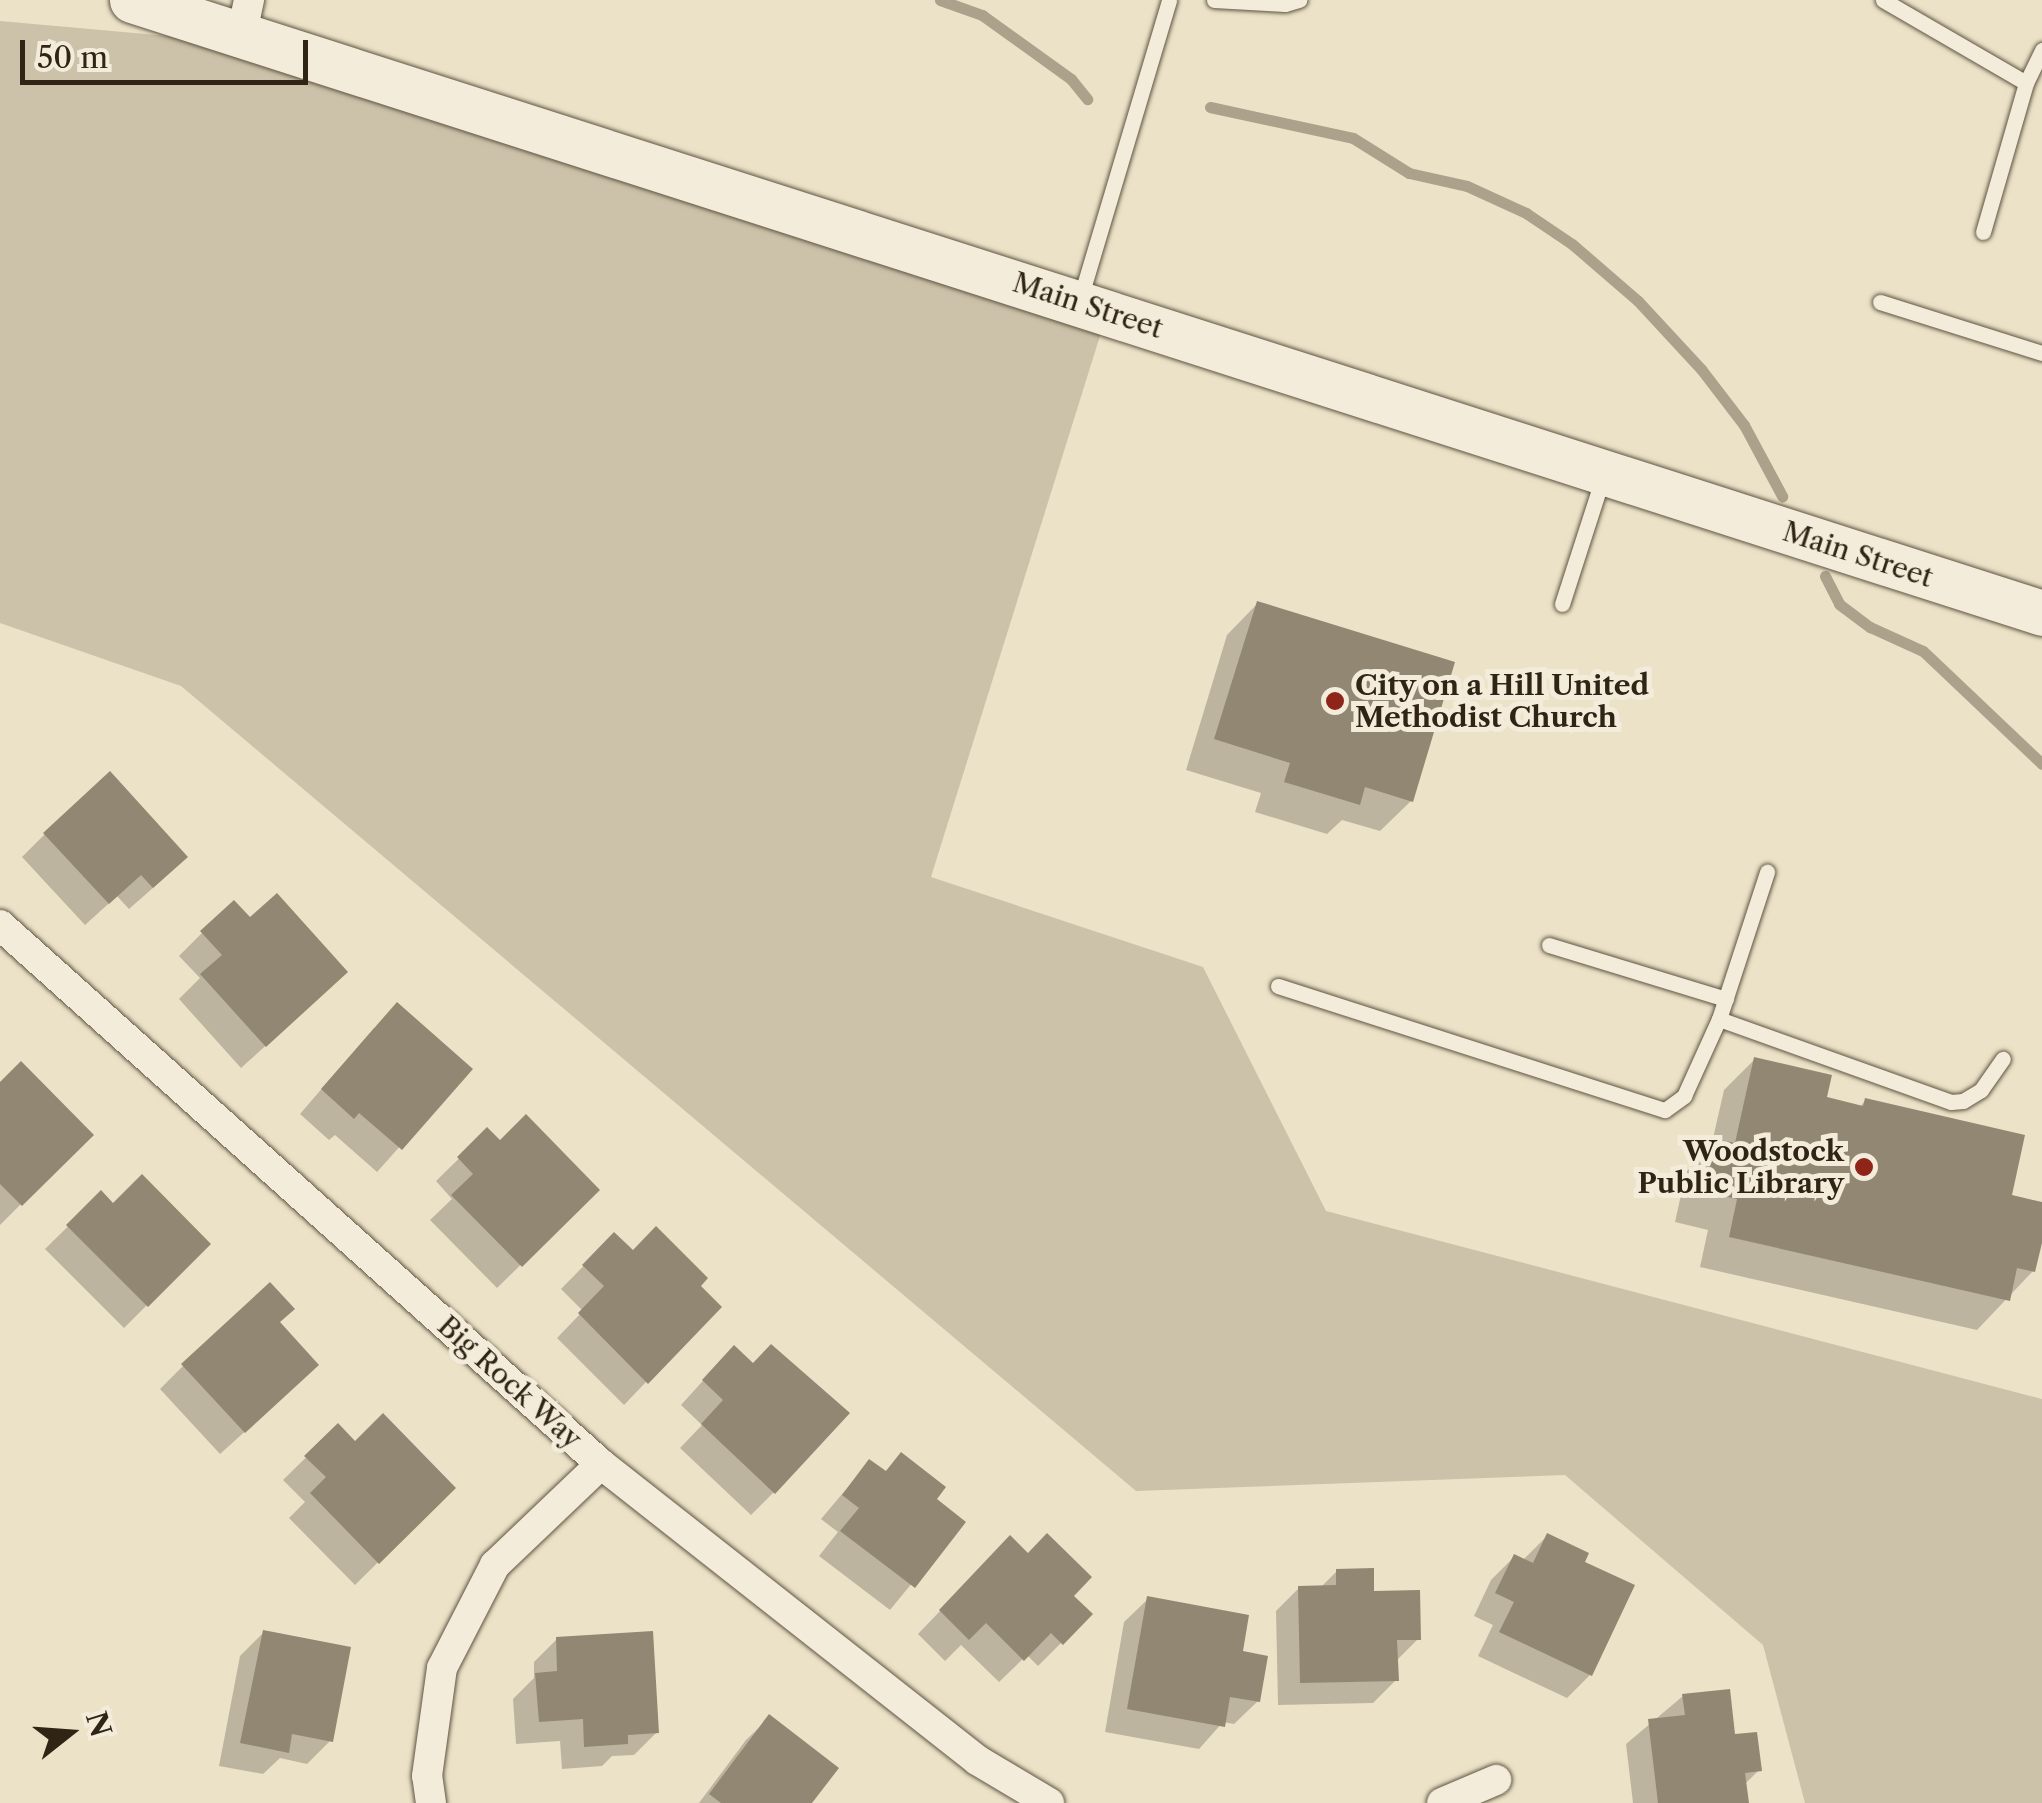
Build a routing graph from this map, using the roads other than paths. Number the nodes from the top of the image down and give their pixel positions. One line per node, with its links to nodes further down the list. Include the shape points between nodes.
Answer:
1 (132, 0): 6 (main road, Main Street)
2 (1170, 0): 11 (lane)
3 (1214, 0): 4 (lane)
4 (1299, 0)
5 (1884, 0): 8 (lane)
6 (246, 16): 11 (main road, Main Street)
7 (2042, 50): 8 (lane)
8 (2026, 83): 9 (lane)
9 (1983, 232)
10 (1880, 302): 12 (lane)
11 (1079, 303): 13 (main road, Main Street)
12 (2042, 352)
13 (1605, 471): 14 (lane); 15 (main road, Main Street)
14 (1562, 604)
15 (2042, 612)
16 (1767, 872): 20 (lane)
17 (0, 925): 23 (street, Big Rock Way)
18 (1549, 946): 20 (lane)
19 (1278, 986): 21 (lane, via 1666,1110 1684,1096)
20 (1726, 999): 21 (lane)
21 (1719, 1018): 22 (lane, via 1951,1102 1980,1090)
22 (2003, 1059)
23 (601, 1464): 25 (street, via 495,1565 442,1668 428,1776); 26 (street, Big Rock Way, via 977,1760)
24 (1496, 1780): 27 (street)
25 (432, 1803)
26 (1049, 1803)
27 (1442, 1803)

